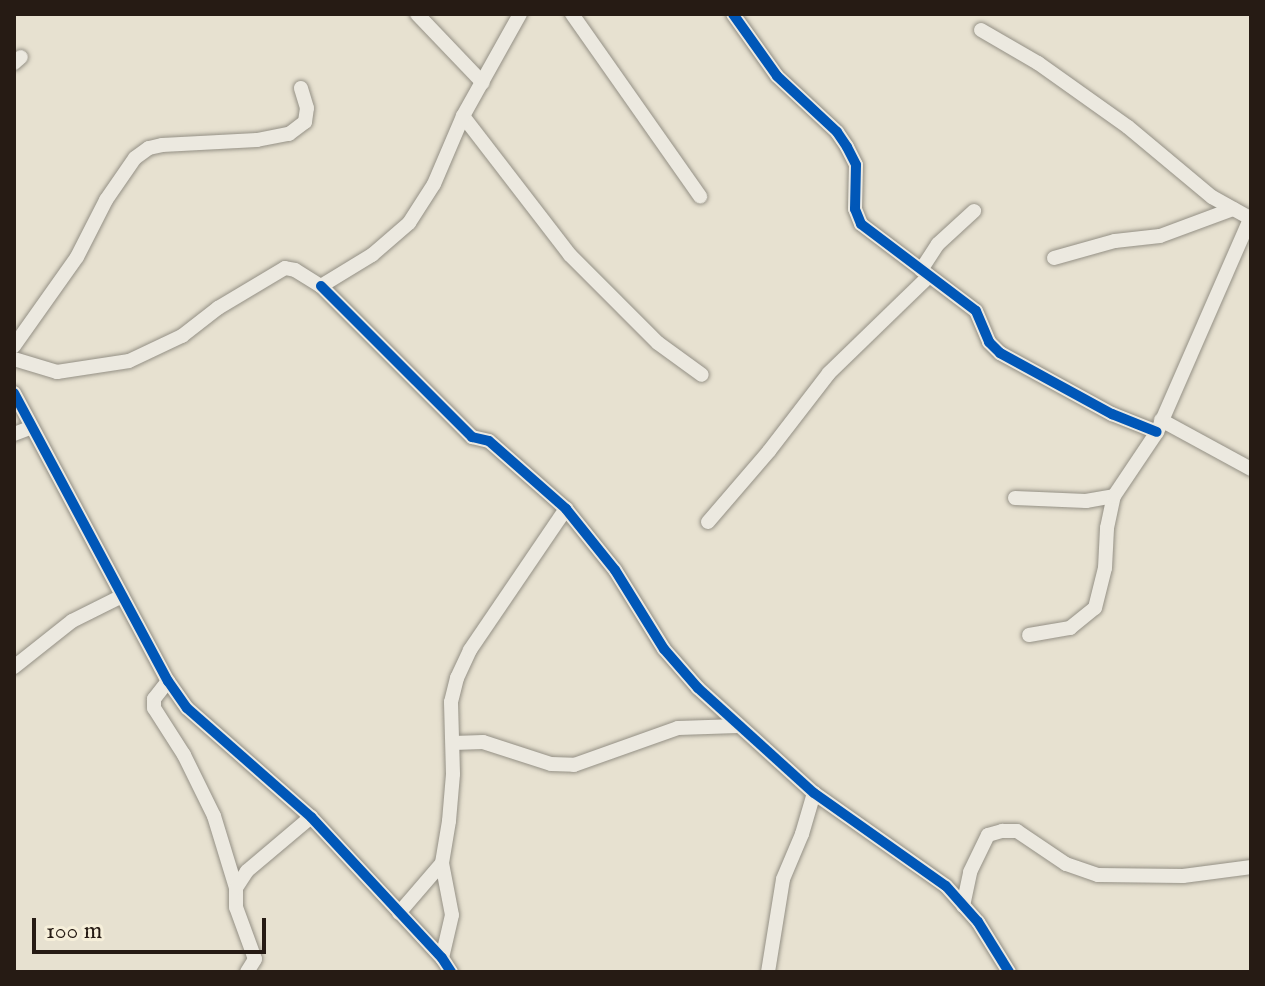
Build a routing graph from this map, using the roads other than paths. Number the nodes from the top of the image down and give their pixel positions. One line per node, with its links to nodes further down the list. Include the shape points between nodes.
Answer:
1 (417, 14): 6 (street)
2 (520, 14): 6 (street)
3 (572, 14): 9 (street)
4 (733, 14): 14 (street, via 777,76 847,147 856,165 855,209 861,224)
5 (981, 30): 10 (street, via 1089,99)
6 (483, 83): 8 (street)
7 (301, 88): 16 (street, via 305,122 289,134 162,145 135,158 77,257)
8 (463, 116): 15 (street, via 434,184 409,223 372,255); 18 (street, via 570,255 658,343)
9 (700, 196)
10 (1233, 209): 12 (street); 13 (street, via 1160,236 1115,241)
11 (974, 211): 14 (street, via 938,244)
12 (1251, 218): 20 (street)
13 (1054, 258)
14 (925, 273): 20 (street, via 976,311 989,342 1000,353 1112,414); 27 (street, via 829,373)
15 (321, 286): 17 (street, via 285,268 182,336 129,361 57,372); 26 (street, via 472,437 489,441)
16 (14, 346)
17 (14, 359)
18 (702, 375)
19 (14, 393): 21 (street)
20 (1159, 426): 23 (street); 24 (street)
21 (32, 427): 22 (street); 28 (street)
22 (14, 434)
23 (1251, 469)
24 (1114, 496): 25 (street, via 1086,501); 29 (street, via 1095,608 1070,628)
25 (1015, 498)
26 (566, 509): 32 (street, via 615,570 664,649); 33 (street, via 470,650 451,702)
27 (708, 522)
28 (122, 596): 30 (street, via 72,621); 31 (street)
29 (1029, 635)
30 (14, 667)
31 (168, 681): 35 (street, via 187,708); 38 (street, via 154,699 154,708 214,816)
32 (738, 726): 33 (street, via 678,728 574,765 551,764 483,742); 34 (street)
33 (453, 743): 36 (street)
34 (814, 793): 39 (street, via 946,886); 44 (street, via 783,879)
35 (311, 817): 38 (street, via 247,871); 40 (street)
36 (442, 863): 40 (street); 41 (street, via 452,915)
37 (1251, 867): 39 (street, via 1183,876 1098,875 1066,864 1017,831 1002,831 988,835 970,872)
38 (236, 888): 42 (street, via 236,907)
39 (963, 906): 45 (street)
40 (399, 913): 41 (street)
41 (442, 958): 43 (street)
42 (255, 968)
43 (451, 972)
44 (768, 972)
45 (1009, 972)

